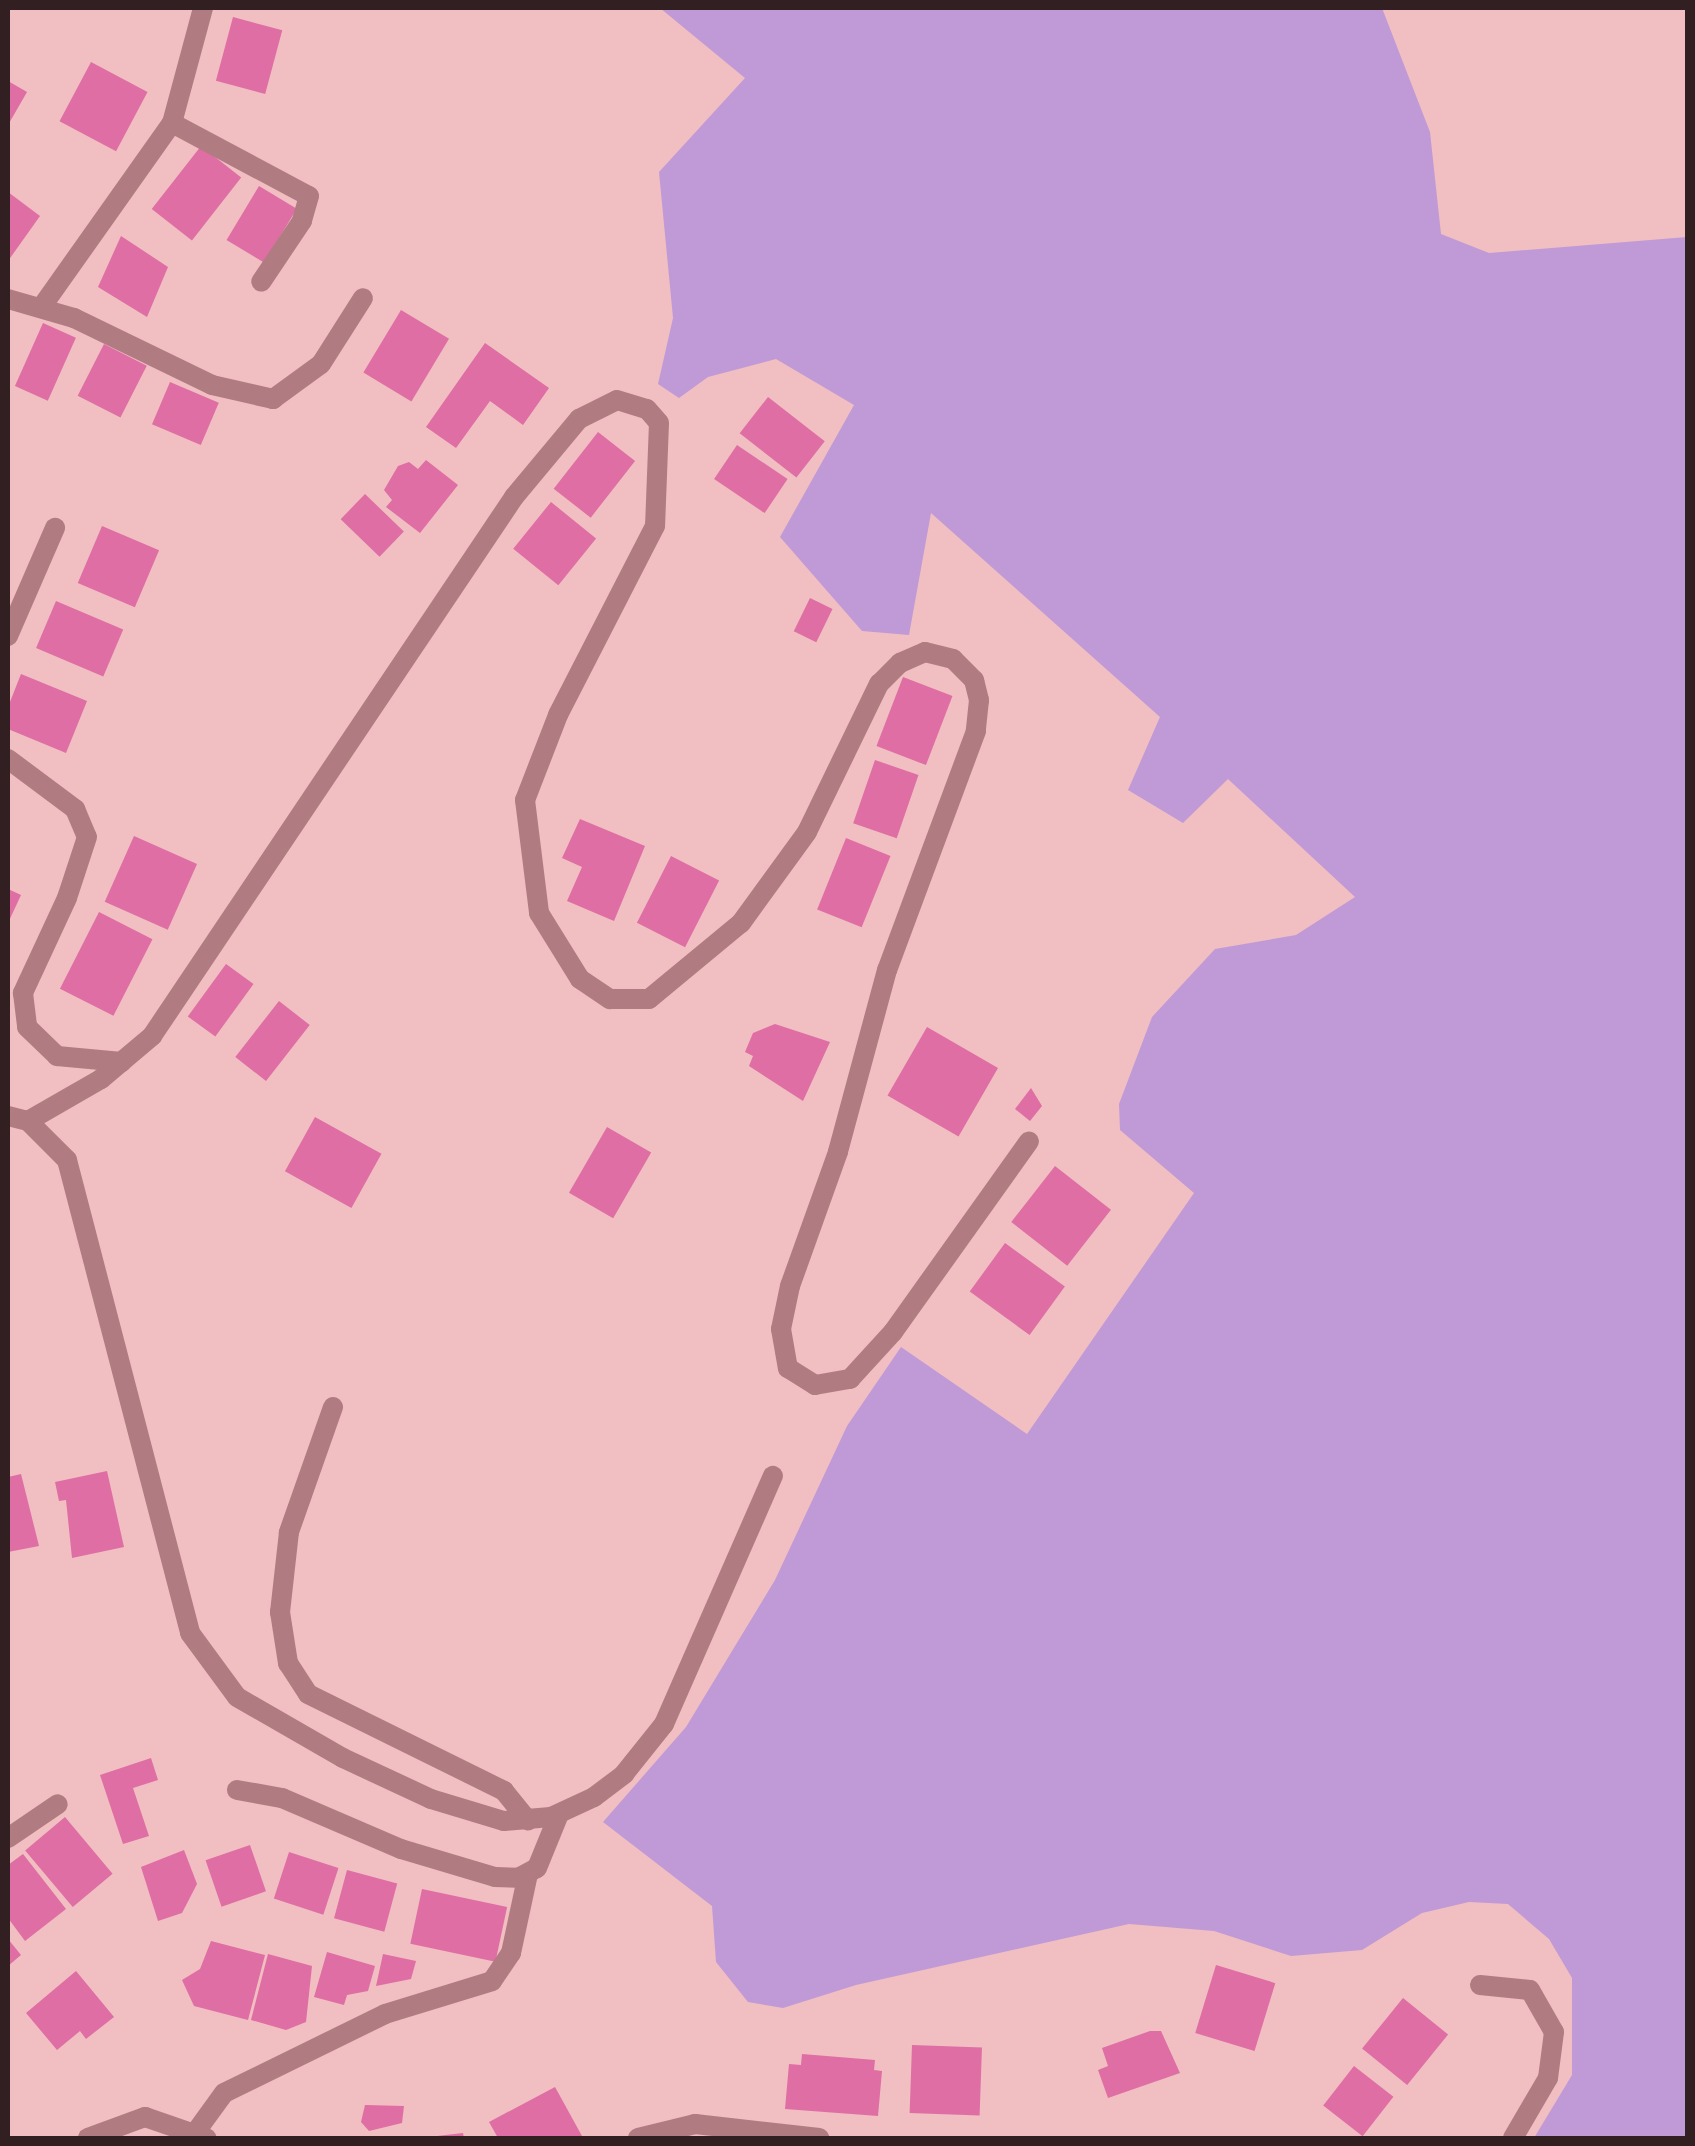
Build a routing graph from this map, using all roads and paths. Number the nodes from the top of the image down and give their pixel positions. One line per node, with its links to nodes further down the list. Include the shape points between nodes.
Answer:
1 (203, 8): 2 (street)
2 (172, 123): 3 (street, via 309,196 302,221); 6 (street)
3 (261, 282)
4 (363, 298): 6 (street, via 321,364 272,399 212,384)
5 (8, 299): 6 (street)
6 (43, 305)
7 (55, 528): 8 (street)
8 (8, 636)
9 (8, 759): 10 (street, via 75,809 87,837 23,993 26,1028 58,1056)
10 (122, 1062): 11 (street); 12 (street, via 152,1036 514,498 579,419 624,400 647,409 659,424 656,526 558,716 526,800 540,913 580,979 610,999 648,999 741,923 807,832 879,684 900,663 925,652 953,660 974,680 979,700 976,731 876,1003 843,1138 790,1286 781,1329 788,1368 815,1385 850,1379 893,1332)
11 (18, 1119): 18 (street, via 67,1160 176,1596 211,1665 262,1715 343,1758 431,1798 504,1821)
12 (1028, 1141)
13 (333, 1407): 18 (street, via 290,1532 280,1612 288,1663 308,1694 504,1791)
14 (772, 1476): 17 (street, via 664,1724 624,1774)
15 (237, 1790): 20 (street, via 282,1798 476,1874)
16 (58, 1804): 19 (street)
17 (559, 1814): 18 (street); 20 (street, via 545,1852)
18 (528, 1821)
19 (8, 1838)
20 (528, 1874): 22 (street, via 512,1953 492,1982 386,2014 224,2093)
21 (1480, 1985): 26 (street, via 1530,1990 1554,2032 1548,2078)
22 (200, 2136): 23 (street, via 145,2117)
23 (88, 2138)
24 (638, 2138): 25 (street, via 695,2124)
25 (819, 2138)
26 (1513, 2138)

